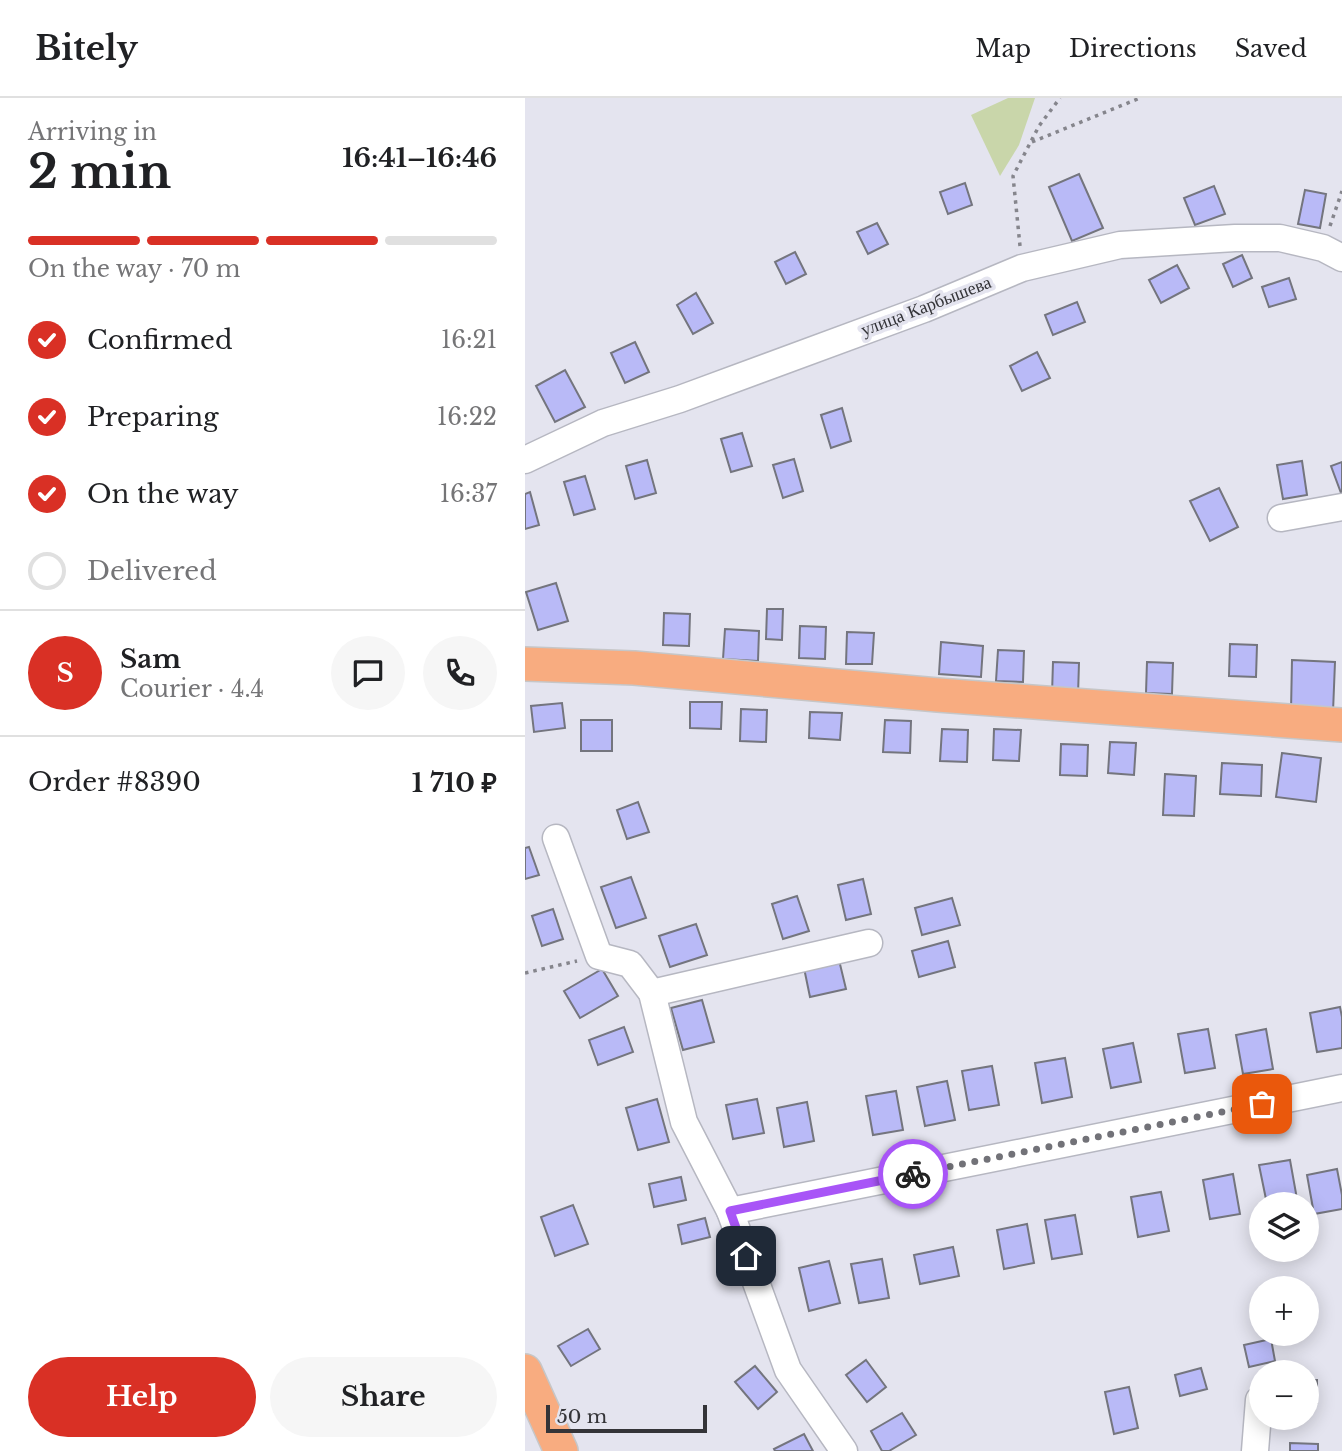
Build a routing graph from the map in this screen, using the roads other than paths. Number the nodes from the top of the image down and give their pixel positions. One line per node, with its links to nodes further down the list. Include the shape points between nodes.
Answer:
1 (1332, 253): 2 (street, улица Карбышева, via 1280,238 1234,238 1120,245 1022,268 706,390 603,423)
2 (525, 460)
3 (1342, 507): 4 (street)
4 (1281, 518)
5 (525, 664): 6 (main road, via 634,668)
6 (1342, 724)
7 (556, 838): 9 (street, via 599,956 630,964)
8 (869, 943): 9 (street)
9 (652, 993): 11 (street, via 684,1122)
10 (1342, 1088): 11 (street)
11 (730, 1211): 15 (street, via 788,1370)
12 (525, 1371): 14 (main road)
13 (1257, 1430): 16 (street)
14 (561, 1451)
15 (844, 1451)
16 (1255, 1451)

